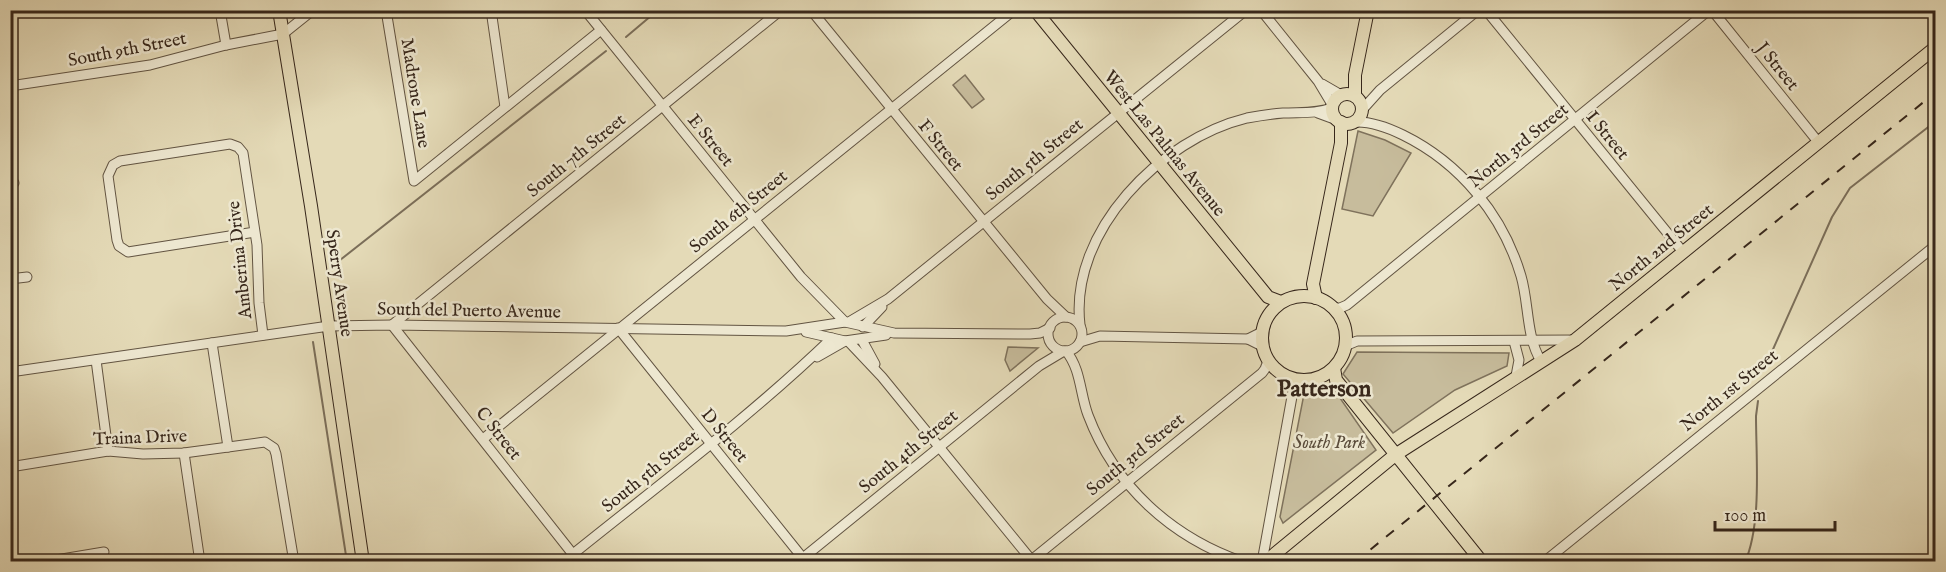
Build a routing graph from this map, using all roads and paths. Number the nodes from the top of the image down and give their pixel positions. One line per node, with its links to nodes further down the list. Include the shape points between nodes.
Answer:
1 (220, 10): 19 (street)
2 (279, 10): 18 (main road, Sperry Avenue)
3 (313, 10): 18 (street, South 9th Street)
4 (386, 10): 28 (street, Madrone Lane, via 414,182)
5 (491, 10): 28 (street)
6 (585, 10): 17 (street, E Street)
7 (782, 10): 27 (street, South 7th Street)
8 (811, 10): 30 (street, F Street)
9 (1014, 10): 30 (street, South 6th Street)
10 (1035, 10): 33 (main road, West Las Palmas Avenue)
11 (1246, 10): 33 (street, South 5th Street)
12 (1261, 10): 22 (street)
13 (1368, 10): 21 (main road)
14 (1478, 10): 24 (street)
15 (1486, 10): 34 (street, I Street)
16 (1711, 10): 34 (street, North 3rd Street); 37 (street, J Street)
17 (601, 30): 27 (street, E Street); 28 (street)
18 (283, 34): 19 (street, South 9th Street); 62 (main road, Sperry Avenue)
19 (226, 45): 23 (street, South 9th Street, via 150,64)
20 (1935, 47): 37 (main road, North 2nd Street)
21 (1355, 75): 25 (main road, via 1351,86); 26 (main road)
22 (1318, 81): 25 (street); 29 (street)
23 (10, 86)
24 (1380, 90): 26 (street); 31 (street)
25 (1341, 95): 26 (main road); 29 (main road)
26 (1356, 97): 31 (main road)
27 (662, 106): 40 (street, E Street); 60 (street, South 7th Street)
28 (505, 107)
29 (1332, 107): 32 (street); 35 (main road, via 1333,114)
30 (891, 109): 40 (street, South 6th Street); 41 (street, F Street)
31 (1362, 110): 35 (main road, via 1359,118); 36 (street)
32 (1312, 112): 35 (street); 38 (street, via 1274,114 1227,124)
33 (1118, 113): 38 (main road, West Las Palmas Avenue); 41 (street, South 5th Street)
34 (1575, 120): 39 (street, North 3rd Street); 44 (street, I Street)
35 (1346, 122): 36 (street); 50 (main road)
36 (1375, 124): 39 (street, via 1433,153)
37 (1819, 143): 44 (main road, North 2nd Street)
38 (1158, 163): 48 (street, via 1132,187 1107,223 1089,258); 49 (main road, West Las Palmas Avenue)
39 (1480, 197): 55 (street, North 3rd Street); 80 (street, via 1515,260)
40 (754, 219): 47 (street, E Street); 65 (street, South 6th Street)
41 (983, 222): 51 (street, South 5th Street); 52 (street, F Street)
42 (255, 232): 42 (street, Amberina Drive, via 243,153 238,147 230,144 120,161 108,176 117,240 123,249 131,252); 71 (street, Amberina Drive)
43 (1935, 245): 119 (street, North 1st Street)
44 (1683, 252): 77 (main road, North 2nd Street)
45 (27, 277): 46 (street)
46 (10, 279)
47 (812, 290): 58 (street, E Street); 59 (street, E Street)
48 (1080, 296): 57 (street); 64 (street)
49 (1268, 297): 53 (main road, West Las Palmas Avenue); 54 (main road, West Las Palmas Avenue)
50 (1310, 297): 53 (main road); 55 (main road)
51 (888, 299): 56 (street, South 5th Street); 58 (street, South 5th Street)
52 (1047, 299): 57 (street, F Street); 61 (street, F Street)
53 (1281, 302): 54 (main road)
54 (1271, 312): 69 (main road)
55 (1336, 312): 76 (main road)
56 (874, 316): 63 (street, South 5th Street); 68 (street, via 878,325)
57 (1067, 317): 61 (street); 64 (street)
58 (847, 322): 59 (street, South del Puerto Avenue); 63 (street, South del Puerto Avenue)
59 (831, 324): 66 (street, South del Puerto Avenue); 73 (street)
60 (392, 325): 62 (street, South del Puerto Avenue); 65 (street, South del Puerto Avenue); 99 (street, C Street)
61 (1052, 325): 70 (street, South del Puerto Avenue); 82 (street)
62 (329, 326): 71 (street, South del Puerto Avenue); 114 (main road, Sperry Avenue)
63 (864, 327): 68 (street, South del Puerto Avenue); 74 (street)
64 (1081, 327): 72 (street); 83 (street)
65 (618, 328): 66 (street, South del Puerto Avenue); 99 (street, South 6th Street); 100 (street, D Street)
66 (786, 331): 67 (street, South del Puerto Avenue)
67 (805, 332): 73 (street, South del Puerto Avenue); 85 (street, via 817,339)
68 (899, 333): 70 (street, South del Puerto Avenue); 74 (street, South del Puerto Avenue)
69 (1262, 333): 75 (street); 84 (main road)
70 (1030, 334): 82 (street, South del Puerto Avenue)
71 (263, 336): 81 (street, South del Puerto Avenue)
72 (1100, 336): 75 (street); 83 (street)
73 (831, 337): 78 (street, South del Puerto Avenue); 85 (street, South 5th Street)
74 (863, 339): 78 (street, South del Puerto Avenue); 95 (street)
75 (1248, 339): 84 (street)
76 (1349, 340): 79 (street); 94 (main road)
77 (1575, 340): 80 (street); 88 (main road, North 2nd Street)
78 (846, 341): 89 (street, South 5th Street); 95 (street)
79 (1514, 341): 80 (street); 96 (street, via 1519,360)
80 (1533, 341): 88 (street)
81 (212, 343): 87 (street, South del Puerto Avenue); 101 (street)
82 (1051, 343): 86 (street); 90 (street, South 4th Street)
83 (1079, 344): 86 (street); 93 (street)
84 (1262, 346): 91 (main road)
85 (820, 349): 89 (street, South 5th Street)
86 (1065, 351): 90 (street, South 4th Street); 93 (street)
87 (96, 360): 92 (street, South del Puerto Avenue); 103 (street)
88 (1541, 361): 96 (main road, North 2nd Street)
89 (802, 366): 100 (street, South 5th Street)
90 (1039, 366): 102 (street, South 4th Street)
91 (1277, 369): 97 (main road); 98 (street, via 1292,384); 107 (street, South 3rd Street, via 1265,369)
92 (10, 372)
93 (1077, 372): 107 (street, via 1093,429)
94 (1335, 374): 97 (main road); 105 (main road)
95 (882, 376): 102 (street)
96 (1516, 376): 105 (main road, North 2nd Street)
97 (1303, 381): 98 (street)
98 (1293, 391): 117 (street)
99 (483, 439): 109 (street, C Street)
100 (710, 444): 109 (street, South 5th Street); 110 (street, D Street)
101 (228, 447): 104 (street, Traina Drive); 113 (street, Traina Drive, via 261,442 269,444 276,454)
102 (940, 447): 110 (street, South 4th Street); 115 (street)
103 (108, 451): 104 (street, Traina Drive); 106 (street, Traina Drive)
104 (184, 453): 112 (street)
105 (1395, 455): 117 (main road, North 2nd Street); 118 (main road)
106 (10, 467)
107 (1126, 483): 115 (street, South 3rd Street); 116 (street, via 1149,507 1185,534)
108 (104, 552): 111 (street)
109 (576, 558)
110 (803, 560)
111 (44, 561)
112 (200, 561)
113 (294, 561)
114 (363, 561)
115 (1031, 561)
116 (1243, 561)
117 (1264, 561)
118 (1482, 561)
119 (1544, 561)

